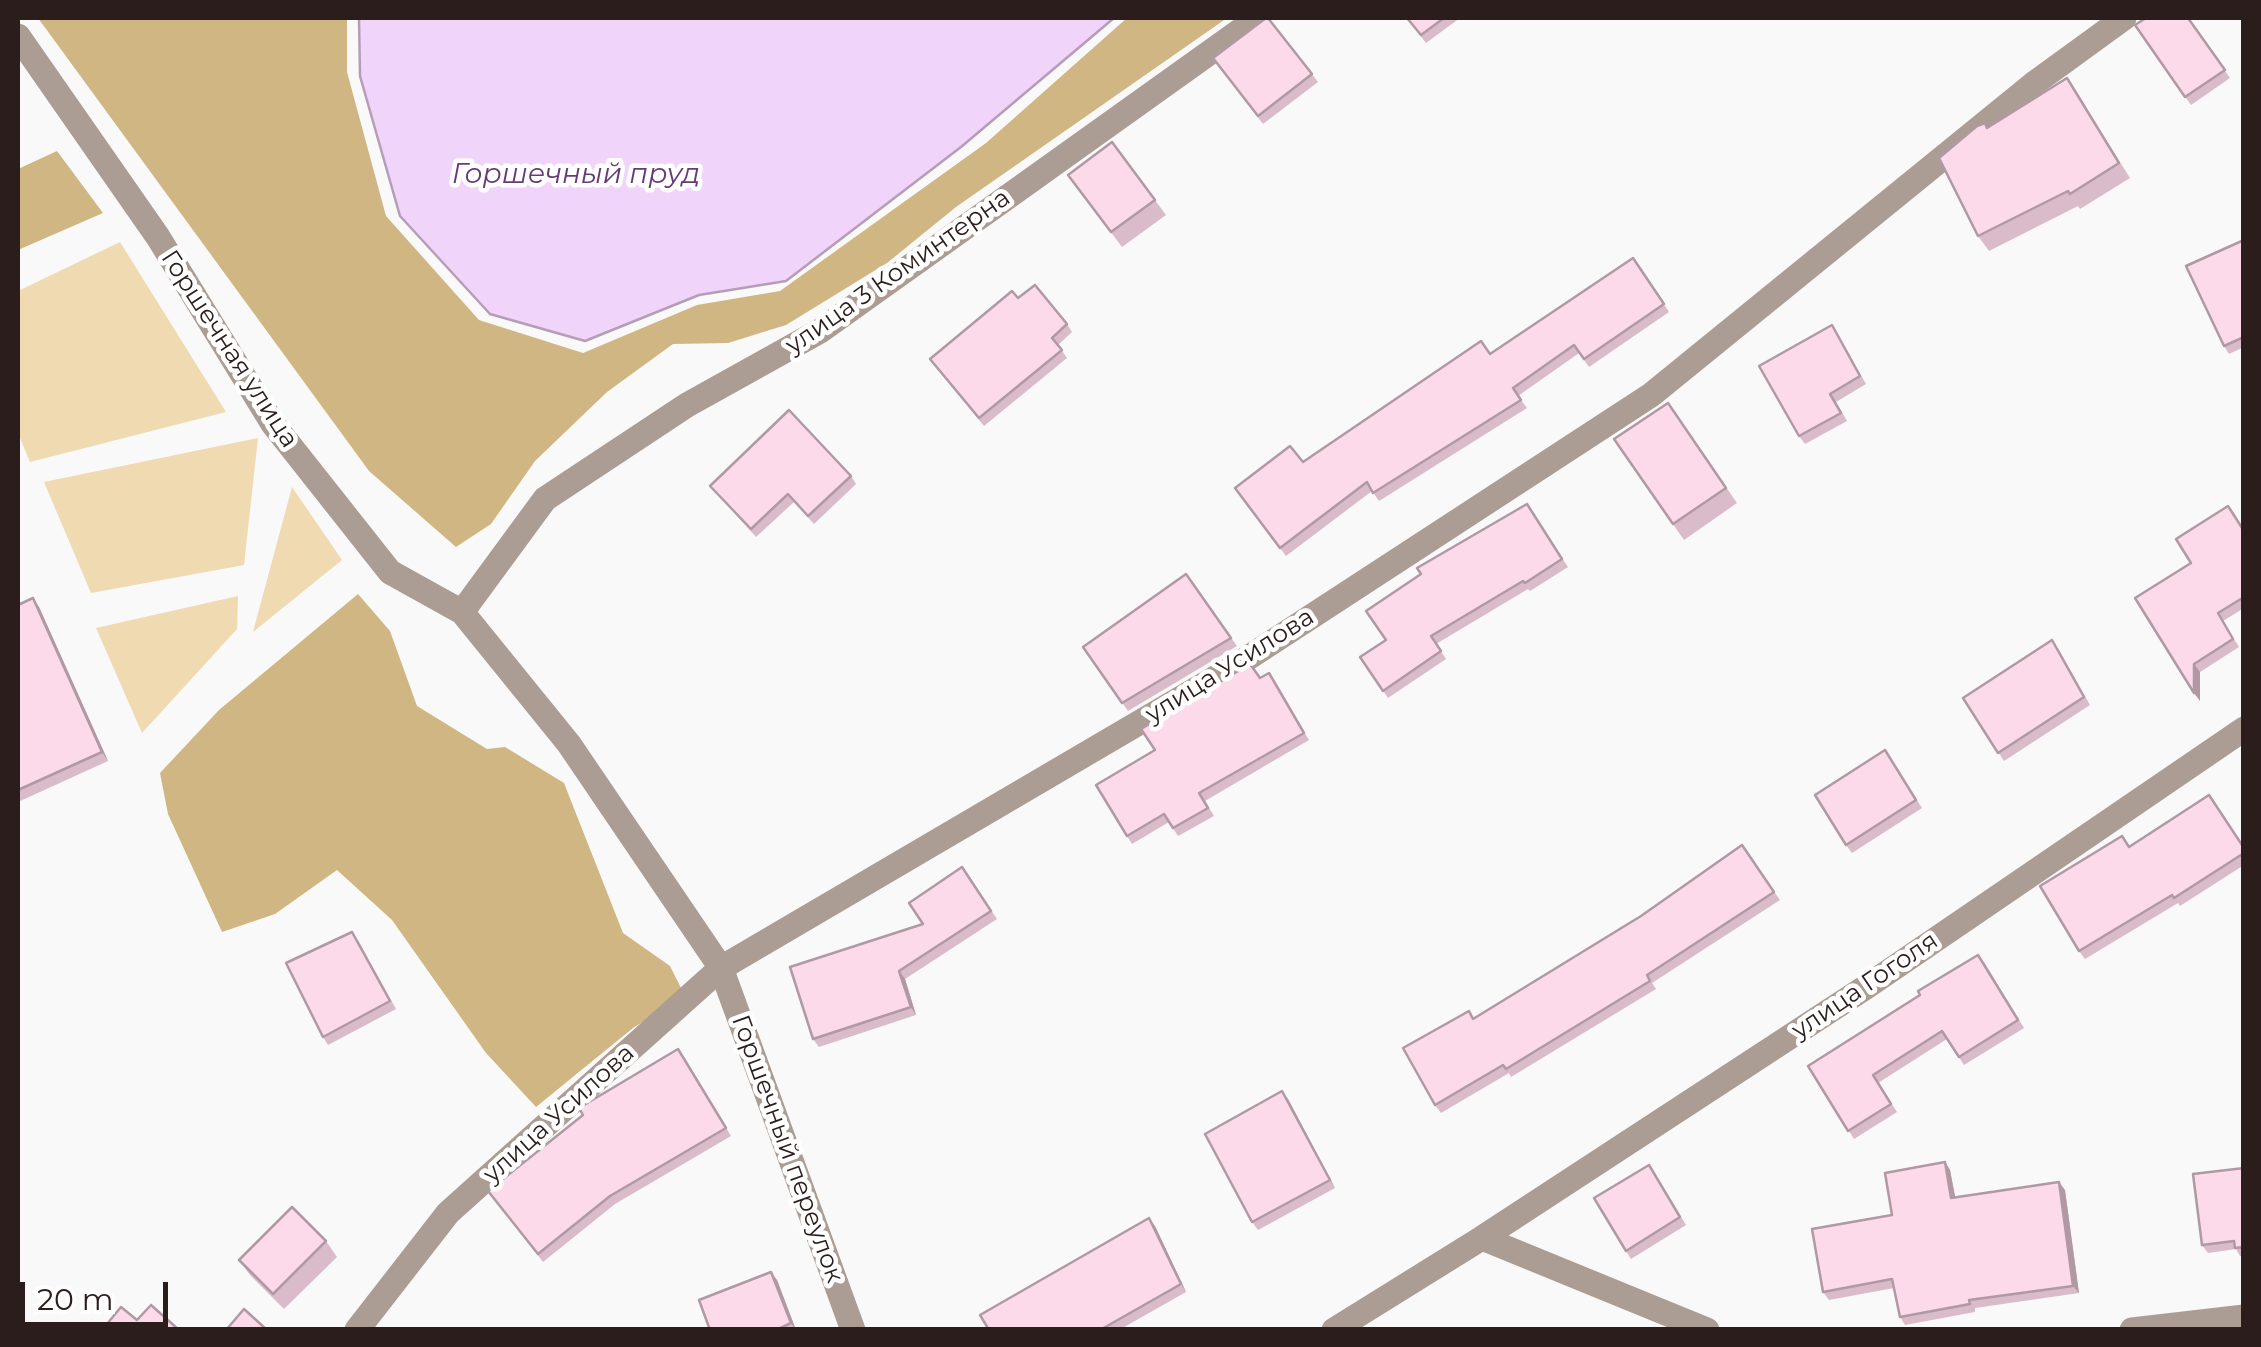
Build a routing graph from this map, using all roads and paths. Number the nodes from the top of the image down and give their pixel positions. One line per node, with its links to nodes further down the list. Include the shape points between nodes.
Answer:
1 (1258, 18): 4 (street, улица 3 Коминтерна, via 820,331 687,405 545,499)
2 (2124, 18): 6 (street, улица Усилова, via 1651,395 1234,666)
3 (18, 36): 4 (street, Горшечная улица, via 158,237 273,424 390,572)
4 (462, 612): 6 (street, Горшечная улица, via 569,744)
5 (2244, 729): 7 (street, улица Гоголя)
6 (722, 968): 9 (street, улица Усилова, via 448,1213); 10 (street, Горшечный переулок)
7 (1482, 1238): 11 (street, улица Гоголя); 12 (street)
8 (2244, 1317): 13 (street)
9 (357, 1330)
10 (854, 1330)
11 (1334, 1330)
12 (1707, 1330)
13 (2132, 1330)

